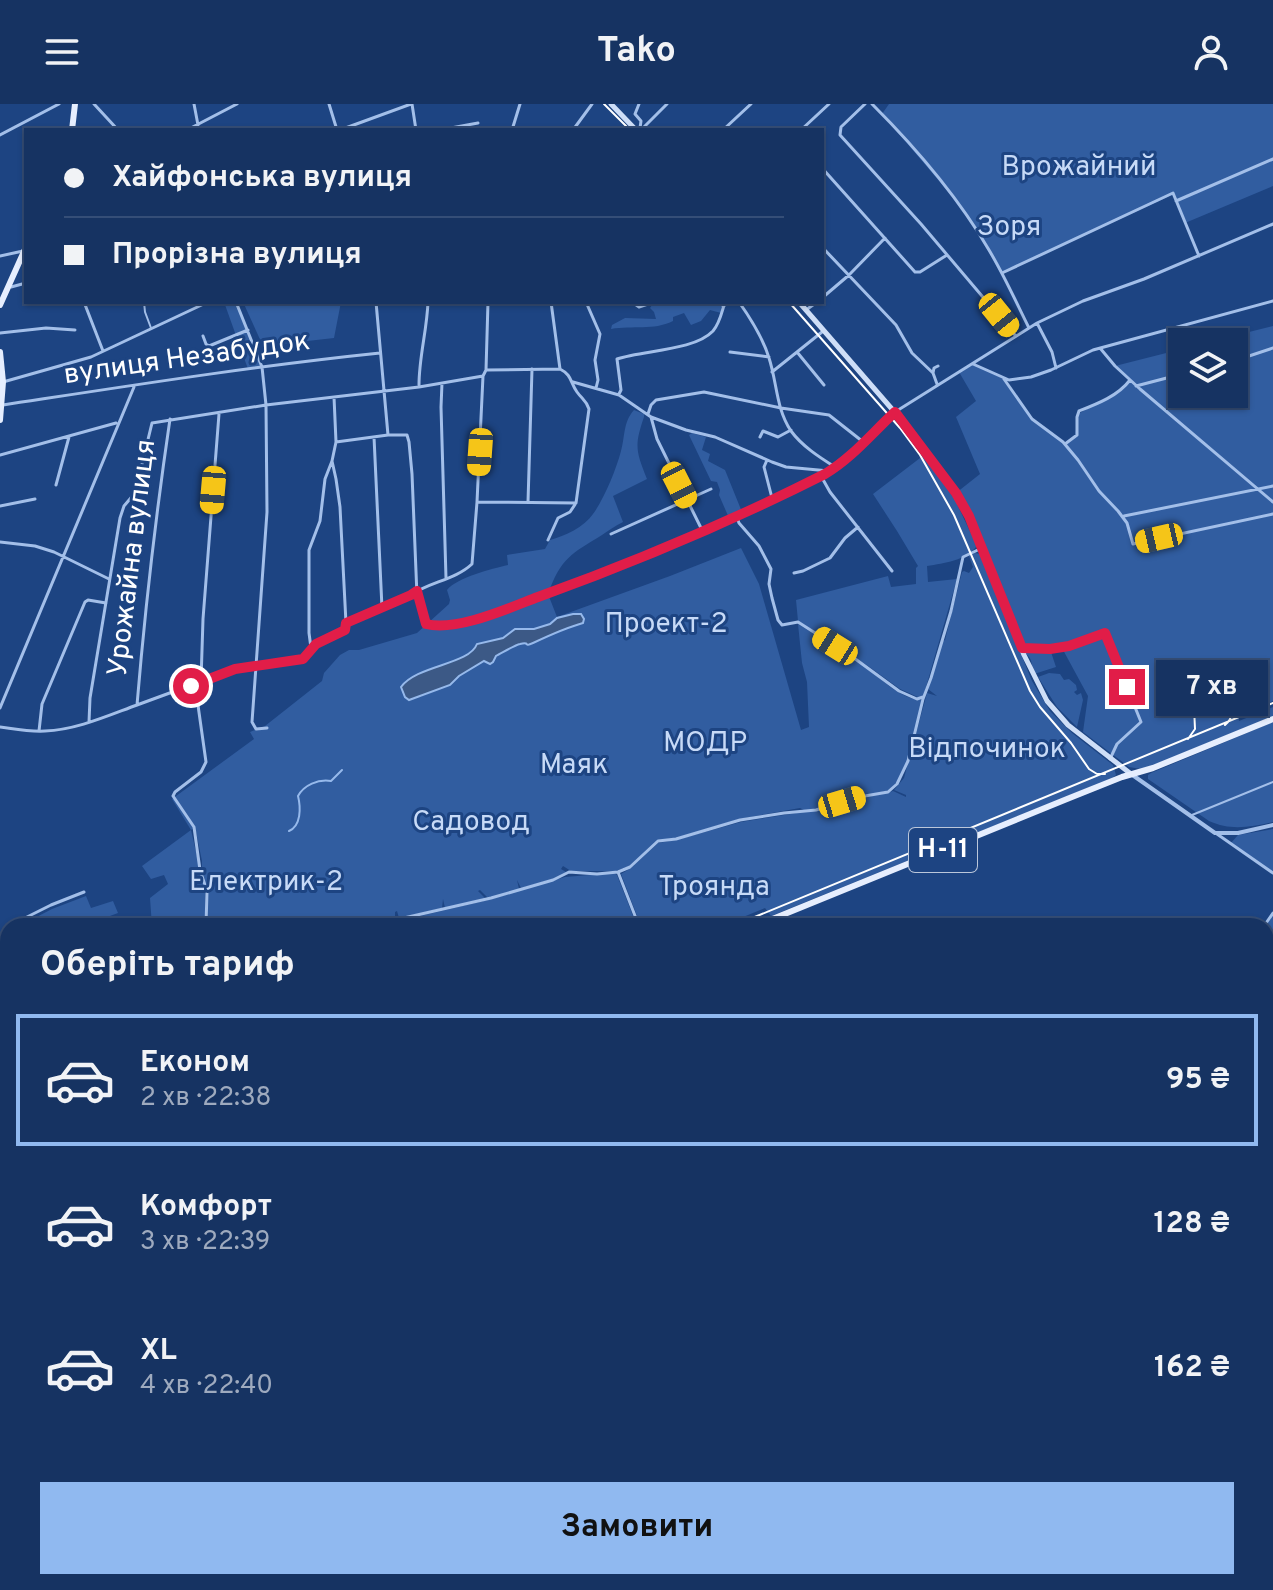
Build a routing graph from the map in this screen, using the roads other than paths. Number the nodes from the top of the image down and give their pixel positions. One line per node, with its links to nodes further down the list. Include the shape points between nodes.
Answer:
1 (59, 104): 35 (street)
2 (75, 104): 21 (main road)
3 (94, 104): 22 (street)
4 (194, 104): 20 (street)
5 (237, 104): 20 (street)
6 (329, 104): 24 (street)
7 (412, 104): 25 (street); 26 (street)
8 (520, 104): 28 (street)
9 (592, 104): 29 (street)
10 (611, 104): 18 (main road)
11 (639, 104): 17 (street)
12 (667, 104): 32 (street)
13 (751, 104): 33 (street)
14 (829, 104): 34 (street)
15 (865, 104): 44 (street, via 841,127 840,135)
16 (872, 104): 47 (street, via 951,195)
17 (635, 114): 18 (street); 31 (street)
18 (629, 122): 30 (main road)
19 (478, 123): 27 (street)
20 (198, 125): 23 (street)
21 (72, 128)
22 (116, 128)
23 (191, 128)
24 (337, 128)
25 (344, 128)
26 (416, 128)
27 (456, 128)
28 (513, 128)
29 (574, 128)
30 (636, 128)
31 (639, 128)
32 (641, 128)
33 (725, 128)
34 (803, 128)
35 (0, 135)
36 (1273, 159): 38 (street)
37 (824, 170): 40 (street)
38 (1176, 201): 46 (street); 47 (street, via 1173,193)
39 (1273, 224): 46 (street)
40 (885, 238): 44 (street, via 917,273); 48 (street)
41 (24, 249): 45 (street)
42 (824, 249): 48 (street)
43 (24, 251): 50 (main road)
44 (947, 255): 76 (street)
45 (0, 256)
46 (1199, 256): 68 (street)
47 (1001, 274): 69 (street)
48 (849, 275): 51 (street); 94 (street)
49 (24, 283): 50 (street)
50 (5, 291): 66 (main road)
51 (824, 296)
52 (1273, 301): 77 (street)
53 (85, 304): 79 (street)
54 (144, 304): 70 (street)
55 (204, 304): 70 (street)
56 (237, 304): 72 (street)
57 (376, 304): 83 (street)
58 (428, 304): 106 (street)
59 (488, 304): 92 (street)
60 (551, 304): 91 (street)
61 (587, 304): 107 (street, via 600,334)
62 (725, 304): 110 (street, via 713,331 704,337 617,359)
63 (740, 304): 85 (street)
64 (801, 304): 67 (main road)
65 (814, 304): 67 (street)
66 (0, 305)
67 (806, 310): 73 (main road)
68 (1037, 323): 69 (street); 89 (street)
69 (1029, 328): 76 (street)
70 (152, 329): 79 (street)
71 (75, 330): 74 (street)
72 (248, 330): 75 (street, via 209,346); 88 (street)
73 (824, 330): 82 (street); 116 (main road)
74 (0, 333)
75 (203, 336)
76 (1017, 336): 86 (street)
77 (1100, 348): 89 (street); 98 (street)
78 (1273, 348): 84 (street)
79 (103, 351): 99 (street)
80 (0, 352): 99 (main road)
81 (730, 352): 85 (street)
82 (797, 352): 93 (street); 102 (street)
83 (380, 353): 88 (street, вулиця Незабудок); 108 (street)
84 (1248, 356)
85 (769, 357): 93 (street)
86 (973, 364): 97 (street); 103 (street)
87 (938, 366): 94 (street)
88 (262, 367): 105 (street, вулиця Незабудок); 112 (street)
89 (1056, 368): 97 (street)
90 (532, 369): 91 (street); 92 (street); 143 (street)
91 (560, 369): 100 (street)
92 (486, 370): 95 (street)
93 (772, 372): 114 (street)
94 (933, 373): 103 (street)
95 (483, 376): 101 (street); 142 (street)
96 (1168, 378): 104 (street)
97 (1004, 379): 128 (street, via 1032,419)
98 (1130, 380): 104 (street); 128 (street, via 1079,411 1077,435)
99 (3, 382): 109 (main road)
100 (573, 382): 107 (street); 145 (street, via 589,409)
101 (442, 383): 106 (street); 159 (street)
102 (824, 385)
103 (937, 385): 116 (street)
104 (1136, 386): 138 (street)
105 (134, 387): 113 (street, вулиця Незабудок); 120 (street)
106 (419, 387): 108 (street)
107 (596, 388): 110 (street)
108 (385, 391): 111 (street); 122 (street)
109 (1, 392): 113 (main road)
110 (619, 395): 117 (street)
111 (334, 397): 112 (street); 126 (street)
112 (266, 405): 115 (street); 167 (street, via 267,512)
113 (1, 406): 119 (main road)
114 (781, 408): 117 (street, via 699,392 656,400); 121 (street); 127 (street, via 829,415)
115 (219, 412): 118 (street); 168 (street)
116 (895, 412): 127 (street); 155 (main road, via 956,493)
117 (649, 416): 130 (street); 140 (street)
118 (170, 419): 160 (street, via 151,424 135,493 122,512); 171 (street, Урожайна вулиця)
119 (0, 420)
120 (118, 423): 123 (street); 156 (street)
121 (791, 430): 125 (street, via 778,437 763,431); 132 (street)
122 (388, 435): 124 (street); 161 (street, via 405,434 409,442)
123 (69, 437): 129 (street); 135 (street)
124 (374, 437): 126 (street); 163 (street)
125 (760, 437)
126 (336, 442): 131 (street)
127 (864, 442): 132 (street)
128 (1065, 444): 149 (street)
129 (0, 455)
130 (767, 460): 133 (street); 141 (street)
131 (332, 461): 164 (street, via 340,507); 165 (street, via 308,555)
132 (835, 467): 133 (street)
133 (829, 471): 134 (street)
134 (821, 476): 141 (street); 150 (street)
135 (56, 485)
136 (1273, 486): 138 (street)
137 (711, 489): 140 (street)
138 (1258, 490): 144 (street); 149 (street)
139 (35, 499): 146 (street)
140 (687, 499): 151 (street); 152 (street)
141 (772, 499): 148 (street)
142 (477, 502): 143 (street); 159 (street, via 472,564)
143 (528, 502): 145 (street)
144 (1273, 502)
145 (576, 503): 153 (street, via 558,518)
146 (0, 506)
147 (1273, 514): 149 (street, via 1133,544)
148 (736, 515): 151 (street); 170 (street, via 771,569 769,584 782,625 798,622 899,691 919,699)
149 (1122, 516)
150 (858, 527): 157 (street); 158 (street, via 830,558)
151 (702, 530): 161 (street, via 479,619 428,625)
152 (611, 534)
153 (548, 540)
154 (0, 542): 156 (street)
155 (982, 548): 166 (main road); 170 (street, via 963,557)
156 (62, 556): 160 (street); 172 (street)
157 (892, 571)
158 (794, 573)
159 (446, 578): 161 (street)
160 (110, 579): 162 (street)
161 (417, 591): 163 (street)
162 (106, 603): 174 (street); 177 (street, via 85,602 42,704)
163 (382, 608): 164 (street)
164 (346, 623): 165 (street, via 344,631)
165 (311, 648): 167 (street, via 303,659)
166 (1022, 648): 178 (main road, via 1057,714); 178 (street, via 1069,646 1105,633 1141,722 1117,744)
167 (256, 665): 168 (street); 176 (street, via 252,722 256,729)
168 (201, 681): 169 (street)
169 (195, 684): 171 (street); 188 (street, via 204,769 173,796 194,827 207,891)
170 (925, 694): 184 (street, via 908,761 888,792 658,841)
171 (137, 705): 174 (street, Урожайна вулиця)
172 (0, 708)
173 (1273, 719): 179 (main road, Н-11)
174 (89, 722): 177 (street, Урожайна вулиця)
175 (0, 727): 177 (street, Урожайна вулиця)
176 (267, 728)
177 (39, 731)
178 (1110, 759): 179 (main road)
179 (1131, 774): 181 (street); 191 (main road, Н-11)
180 (1273, 782): 181 (street)
181 (1191, 816): 183 (street)
182 (1273, 825): 183 (street)
183 (1215, 833): 185 (street)
184 (618, 872): 189 (street, via 569,872); 190 (street)
185 (1273, 873)
186 (84, 892): 187 (street)
187 (27, 918)
188 (206, 918)
189 (409, 918)
190 (636, 918)
191 (775, 918)

